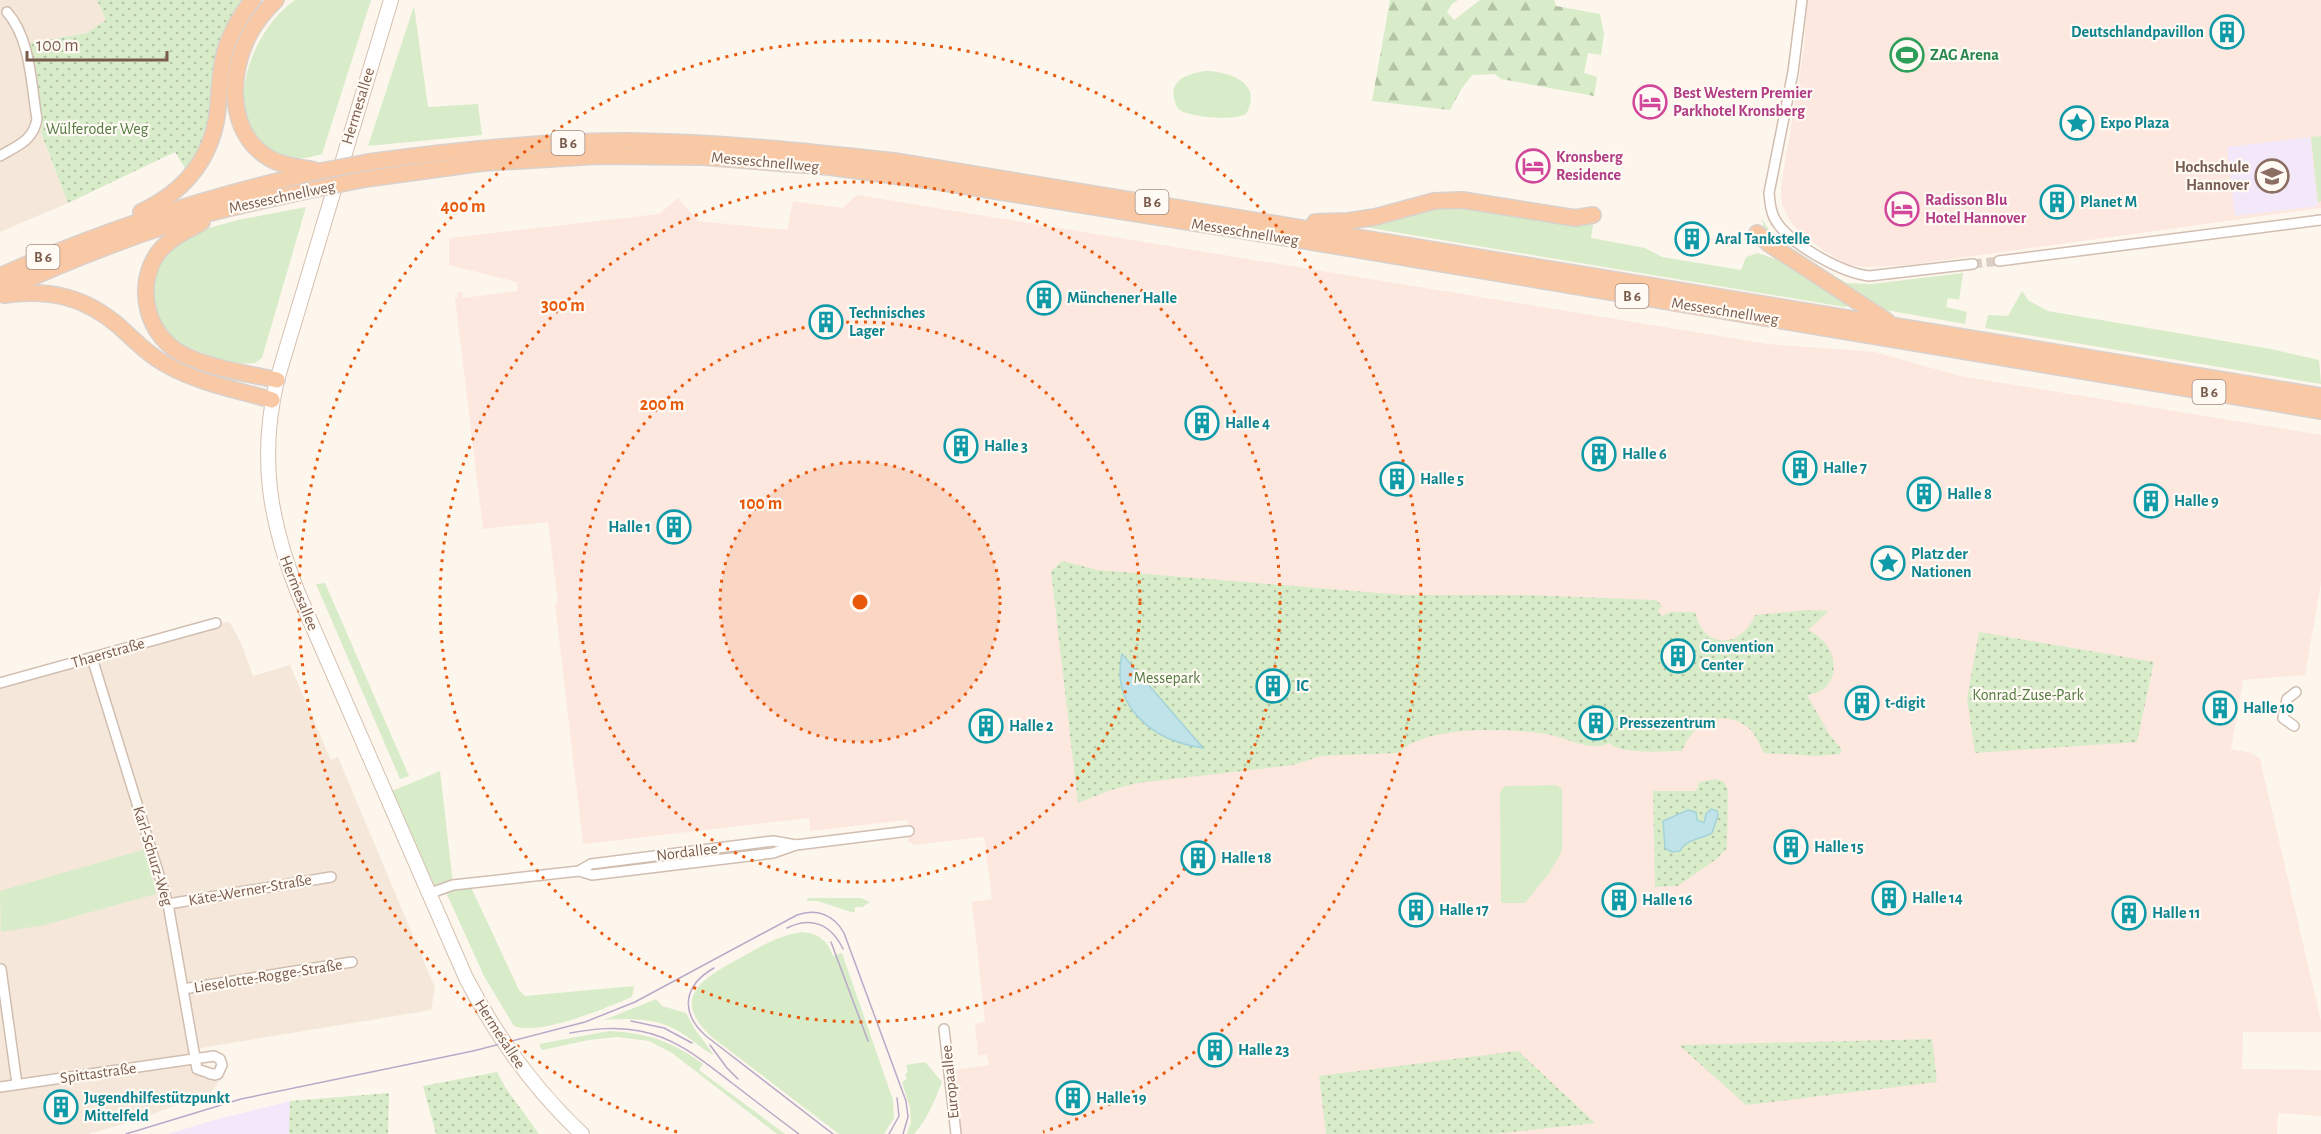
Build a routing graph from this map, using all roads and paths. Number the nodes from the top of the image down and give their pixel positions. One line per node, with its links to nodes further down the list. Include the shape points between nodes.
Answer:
1 (10, 0): 6 (street)
2 (253, 0): 14 (highway, via 225,49 212,138 196,169 154,206)
3 (276, 0): 8 (highway, via 245,44 236,84 236,110 243,130 261,152 279,162)
4 (391, 0): 20 (main road, Hermesallee)
5 (1802, 0): 16 (street, via 1793,72 1769,193 1777,224 1834,267 1854,274 1869,276)
6 (4, 11): 7 (street, via 16,22 24,44 37,119 35,132)
7 (0, 156)
8 (315, 171): 12 (highway, Messeschnellweg / B 6, bridge, via 471,149 558,143 628,141 768,147 894,161); 14 (highway, Messeschnellweg / B 6, via 218,195)
9 (221, 210): 18 (highway, Messeschnellweg / B 6, via 90,253); 20 (highway, via 179,235 152,262 146,285 150,318 166,343 184,355); 23 (highway, Messeschnellweg / B 6, bridge, via 365,179 556,157 703,157 830,167 1247,232)
10 (1593, 214): 12 (highway, via 1575,218 1462,200 1434,201 1348,221)
11 (2321, 220): 15 (street)
12 (1272, 222): 19 (highway, Messeschnellweg / B 6)
13 (1757, 233): 19 (highway)
14 (86, 239): 17 (highway, Messeschnellweg / B 6)
15 (1999, 261)
16 (1973, 264)
17 (0, 276)
18 (0, 294): 22 (highway, via 68,296 103,314 147,351 180,372)
19 (1892, 325): 21 (highway, Messeschnellweg / B 6)
20 (277, 380): 22 (main road, Hermesallee)
21 (2321, 396)
22 (272, 400): 31 (main road, Hermesallee, via 267,464 269,495 281,549)
23 (2321, 411)
24 (216, 623): 25 (street, Thaerstraße)
25 (92, 658): 26 (street, Thaerstraße); 32 (street, Karl-Schurz-Weg)
26 (0, 683)
27 (2296, 692): 28 (street, via 2287,699 2283,718)
28 (2294, 726)
29 (909, 831): 31 (street, Nordallee, via 796,845 773,841 591,864 579,871 453,885)
30 (331, 877): 32 (street, Käte-Werner-Straße)
31 (428, 894): 40 (main road, Hermesallee, via 484,1013 520,1067)
32 (168, 904): 35 (street, Karl-Schurz-Weg)
33 (352, 962): 35 (street, Lieselotte-Rogge-Straße)
34 (1, 969): 38 (street)
35 (183, 989): 37 (street, Karl-Schurz-Weg)
36 (944, 1029): 41 (street, Europaallee)
37 (196, 1059): 37 (street, Spittastraße, via 197,1069 218,1074 220,1059); 38 (street, Spittastraße)
38 (17, 1084): 39 (street, Spittastraße)
39 (0, 1087)
40 (582, 1134)
41 (956, 1134)

